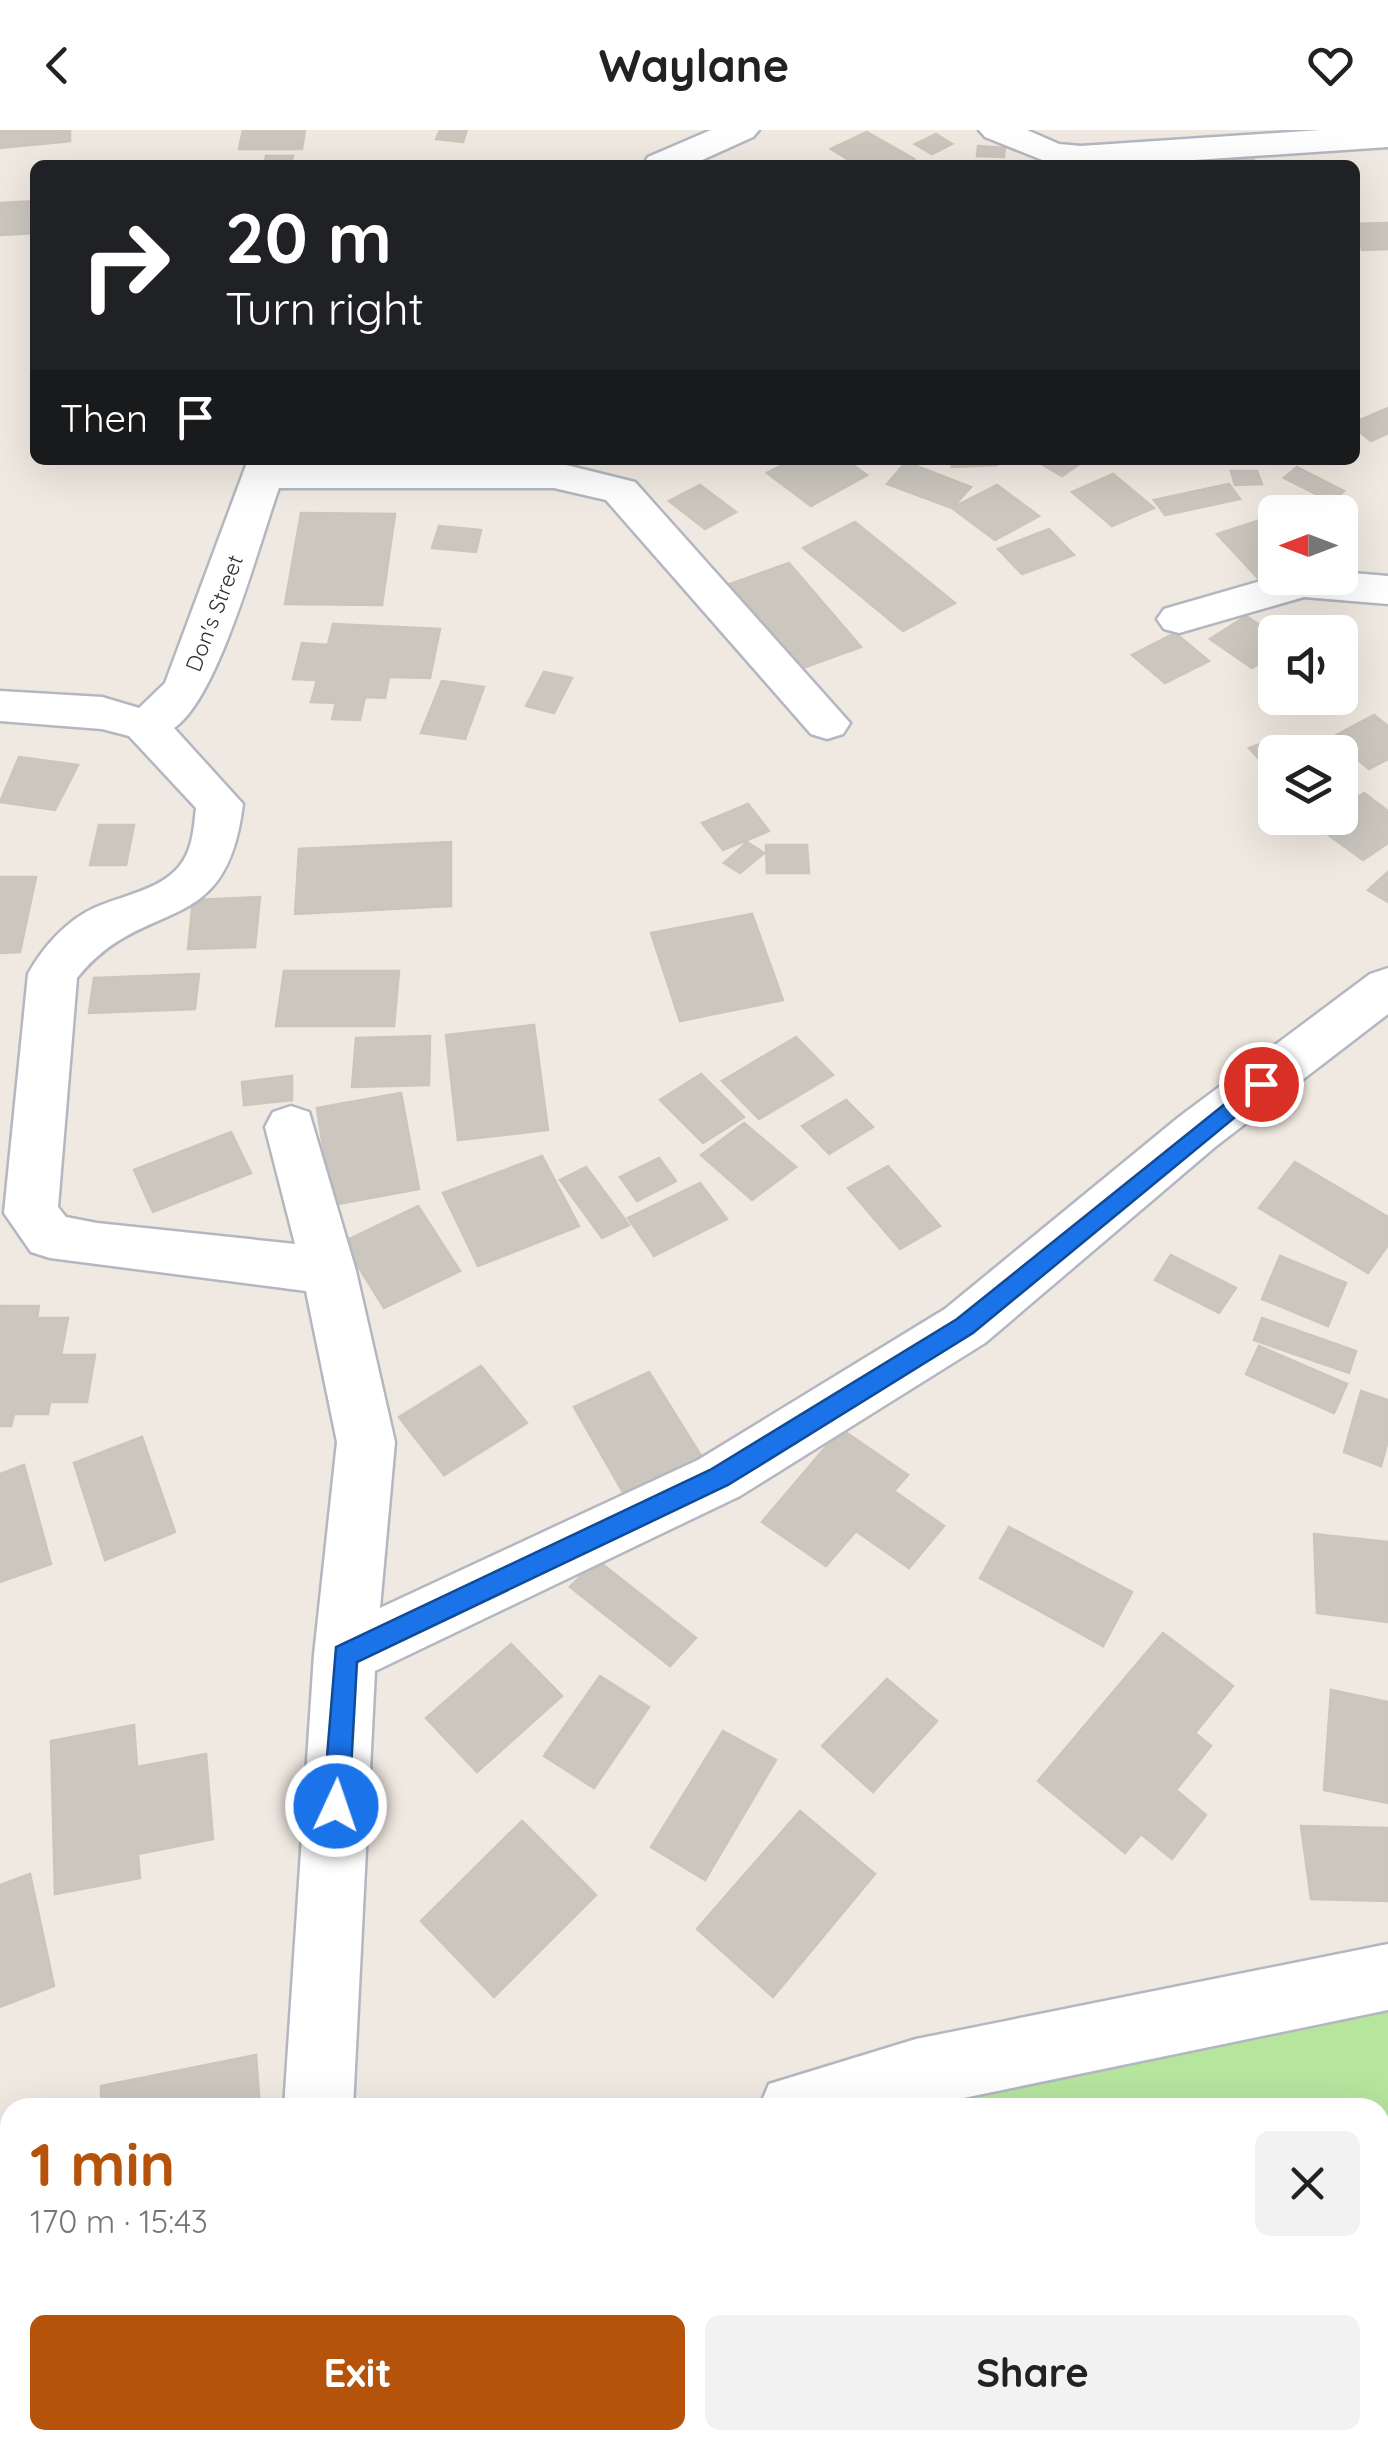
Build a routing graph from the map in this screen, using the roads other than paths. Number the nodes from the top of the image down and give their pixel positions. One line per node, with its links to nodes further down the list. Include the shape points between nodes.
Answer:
1 (742, 130): 4 (street)
2 (997, 130): 3 (street, via 1052,154 1081,157)
3 (1388, 136)
4 (673, 160)
5 (267, 467): 9 (street, via 554,474 620,490); 10 (street, Don's Street, via 186,687 170,709)
6 (1388, 590): 7 (street, via 1302,583)
7 (1179, 618)
8 (0, 706): 10 (street, via 102,713)
9 (827, 722)
10 (144, 724): 13 (street, via 220,804 215,839 202,872 180,892 106,924 76,944 53,974 30,1213 50,1236)
11 (1388, 987): 14 (street, via 1197,1132 965,1326 719,1478)
12 (291, 1127): 13 (street)
13 (329, 1271): 14 (street, via 366,1442)
14 (345, 1656): 16 (street)
15 (1388, 1977): 17 (street, via 916,2073)
16 (319, 2098)
17 (827, 2098)

